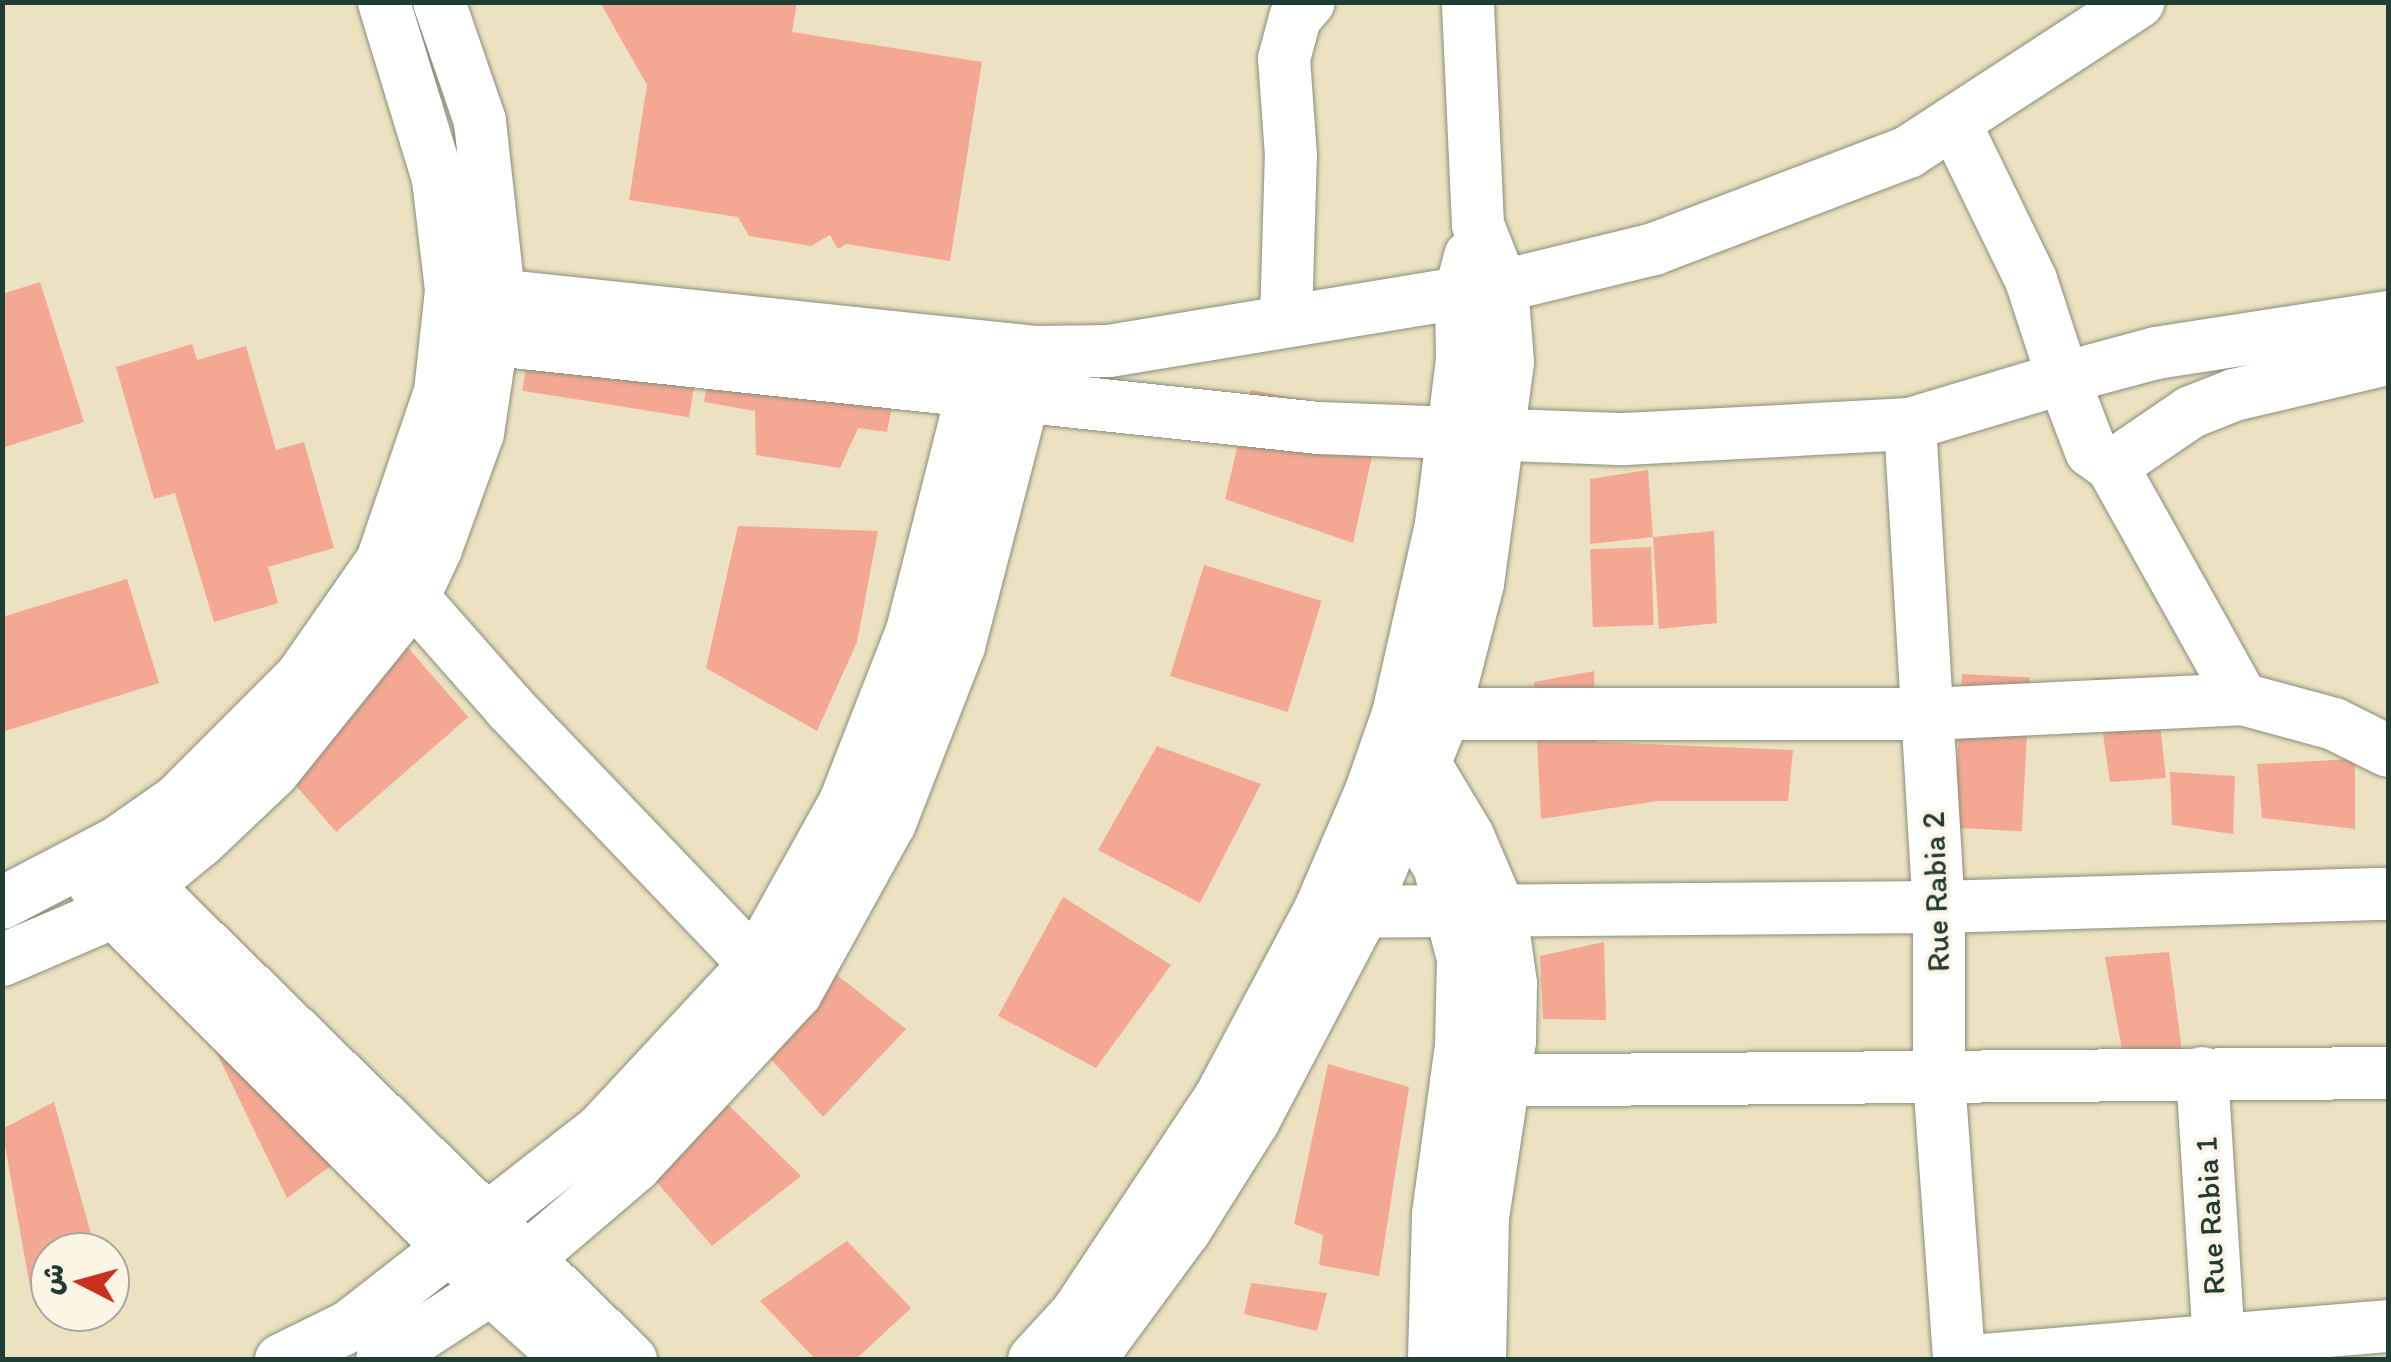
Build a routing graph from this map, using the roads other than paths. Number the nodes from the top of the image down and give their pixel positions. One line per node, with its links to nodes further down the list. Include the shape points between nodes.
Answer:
1 (384, 2): 6 (street)
2 (1309, 2): 11 (street, via 1295,18 1284,58 1290,156)
3 (1468, 2): 8 (street)
4 (2138, 2): 7 (street)
5 (449, 26): 6 (street); 9 (street, via 480,121)
6 (410, 73): 9 (street)
7 (1954, 122): 8 (street, via 1908,152 1654,249); 15 (street, via 2031,280)
8 (1482, 288): 11 (street); 17 (street, via 1508,362)
9 (473, 315): 13 (street); 19 (street, via 440,392)
10 (2388, 317): 15 (street, via 2156,353)
11 (1286, 320): 14 (street, via 1109,351)
12 (2388, 359): 18 (street, via 2234,395 2192,412)
13 (978, 369): 14 (street); 33 (street, via 912,631 845,802)
14 (1031, 374): 17 (street, via 1318,428); 39 (street, via 952,664 890,824 796,994 635,1166)
15 (2063, 378): 16 (street); 18 (street, via 2090,451)
16 (1910, 424): 17 (street, via 1625,439); 21 (street, Rue Rabia 2)
17 (1480, 434): 22 (street, via 1478,584)
18 (2112, 466): 20 (street)
19 (397, 580): 25 (street, via 177,801); 27 (street, via 273,772); 33 (street)
20 (2242, 700): 21 (street); 23 (street, via 2334,724)
21 (1928, 714): 22 (street); 29 (street, Rue Rabia 2)
22 (1414, 734): 24 (street); 31 (street, via 1450,798)
23 (2386, 749)
24 (1388, 803): 30 (street); 31 (street)
25 (98, 854): 27 (street); 28 (street)
26 (2388, 894): 29 (street)
27 (131, 901): 32 (street); 38 (street)
28 (2, 904)
29 (1940, 907): 31 (street); 36 (street, Rue Rabia 2)
30 (1341, 912): 31 (street); 46 (street, via 1151,1208 1077,1313); 47 (street, via 1254,1120 1185,1230)
31 (1478, 913): 37 (street, via 1512,984)
32 (2, 960)
33 (755, 964): 38 (street, via 602,1130)
34 (2202, 1073): 35 (street); 36 (street); 41 (street, Rue Rabia 1)
35 (2388, 1073)
36 (1940, 1079): 37 (street); 50 (street, Rue Rabia 2)
37 (1479, 1083): 48 (street, via 1438,1215); 49 (street)
38 (473, 1233): 39 (street); 42 (street, via 350,1326)
39 (508, 1275): 43 (street); 44 (street); 45 (street)
40 (2388, 1326): 41 (street)
41 (2219, 1350): 51 (street)
42 (282, 1360)
43 (382, 1360)
44 (570, 1360)
45 (631, 1360)
46 (1034, 1360)
47 (1089, 1360)
48 (1434, 1360)
49 (1480, 1360)
50 (1960, 1360)
51 (1983, 1360)

